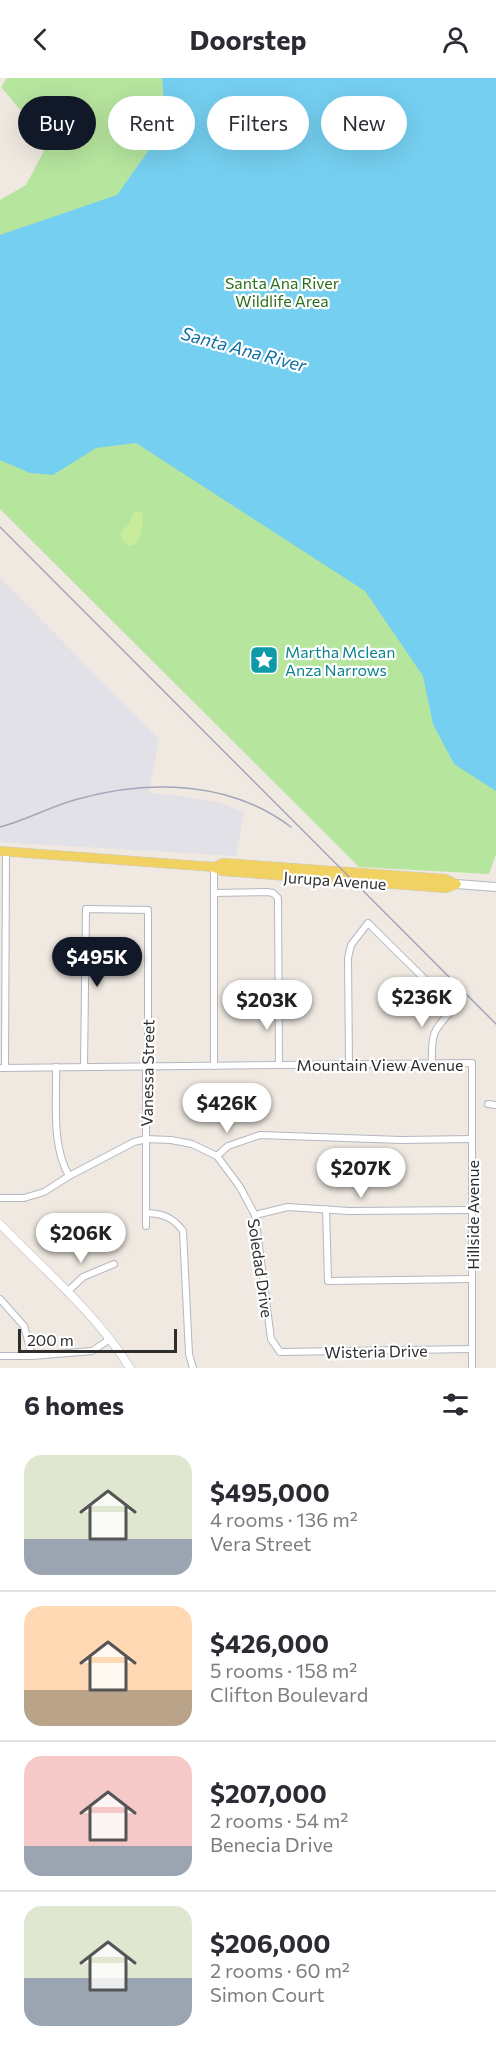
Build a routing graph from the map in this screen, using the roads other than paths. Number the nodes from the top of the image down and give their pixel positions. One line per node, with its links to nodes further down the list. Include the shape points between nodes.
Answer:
1 (3, 851): 2 (main road, Jurupa Avenue); 12 (street)
2 (214, 867): 3 (main road, Jurupa Avenue, via 222,871 446,888); 5 (street)
3 (456, 884): 4 (main road, Jurupa Avenue)
4 (496, 887)
5 (213, 893): 7 (street, via 267,892 278,898); 11 (street)
6 (472, 1063): 9 (street, Mountain View Avenue); 18 (street, Hillside Avenue)
7 (279, 1064): 8 (street, Mountain View Avenue); 11 (street, Mountain View Avenue)
8 (349, 1064): 9 (street, Mountain View Avenue); 9 (street, via 348,958 351,945 368,923 454,1008 433,1032)
9 (432, 1064)
10 (147, 1066): 11 (street, Mountain View Avenue); 14 (street, Mountain View Avenue); 14 (street, Vanessa Street, via 148,910 86,909); 17 (street, Vanessa Street)
11 (214, 1066)
12 (3, 1067): 13 (street, Mountain View Avenue)
13 (56, 1067): 14 (street, Mountain View Avenue); 20 (street, via 58,1139)
14 (84, 1067)
15 (488, 1104): 16 (street)
16 (496, 1105)
17 (146, 1139): 19 (street, via 192,1144); 20 (street); 24 (street, Vanessa Street)
18 (471, 1139): 19 (street, via 260,1135 228,1146); 23 (street, Hillside Avenue)
19 (217, 1156): 25 (street, Soledad Drive)
20 (69, 1176): 21 (street, via 24,1198)
21 (0, 1198)
22 (326, 1209): 23 (street); 25 (street, via 288,1207); 29 (street, via 328,1281)
23 (472, 1210): 29 (street, Hillside Avenue)
24 (147, 1213): 27 (street, Vanessa Street); 38 (street, via 168,1217 183,1231)
25 (255, 1215): 34 (street, Soledad Drive, via 271,1339)
26 (0, 1224): 30 (street)
27 (146, 1226)
28 (114, 1264): 30 (street, via 83,1277)
29 (472, 1279): 33 (street, Hillside Avenue)
30 (67, 1292): 32 (street)
31 (0, 1299): 36 (street, via 24,1326)
32 (110, 1339): 36 (street, via 92,1351); 37 (street)
33 (472, 1349): 34 (street, Wisteria Drive); 39 (street, Hillside Avenue)
34 (280, 1352)
35 (0, 1356): 36 (street)
36 (32, 1356)
37 (130, 1368)
38 (193, 1368)
39 (472, 1368)

